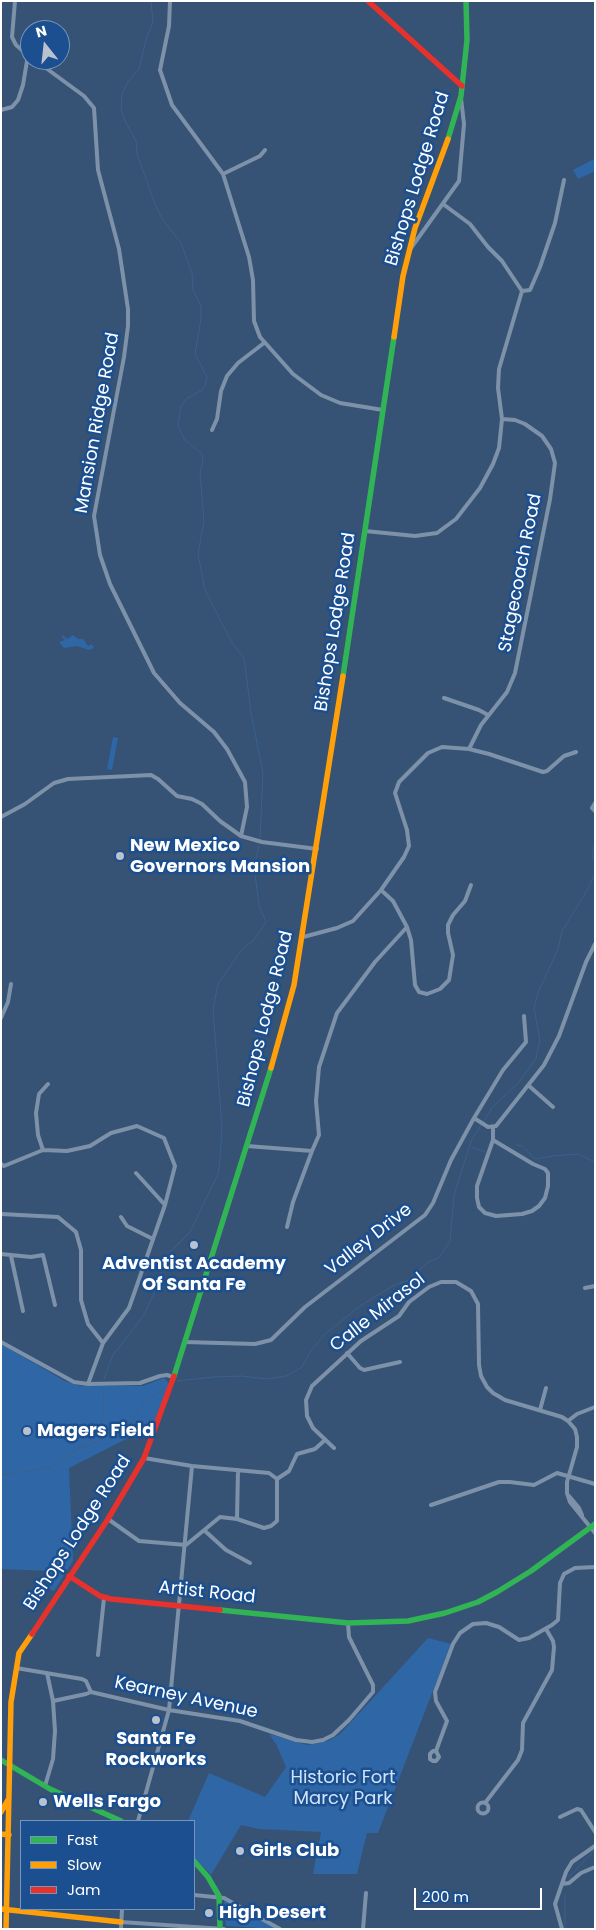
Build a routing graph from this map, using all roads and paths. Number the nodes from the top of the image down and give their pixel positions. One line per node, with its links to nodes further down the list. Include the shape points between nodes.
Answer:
1 (15, 1): 5 (street, via 12,37)
2 (170, 1): 12 (street, via 169,26 160,70 172,104)
3 (368, 1): 8 (street)
4 (466, 1): 8 (street, Bishops Lodge Road, via 467,40)
5 (20, 48)
6 (26, 70): 10 (street, via 20,98 13,106)
7 (49, 70): 29 (street, Mansion Ridge Road, via 84,96 94,108 98,170 119,250 128,309 124,358 94,516 100,555 110,584 154,673 180,703 214,732 245,782 247,807)
8 (462, 86): 9 (street, Bishops Lodge Road)
9 (461, 96): 14 (street, via 464,124 459,181); 15 (street, Bishops Lodge Road)
10 (1, 110)
11 (265, 150): 12 (street, via 260,156)
12 (223, 174): 17 (street, via 249,257 254,321)
13 (564, 180): 16 (street, via 555,223 540,267 530,290)
14 (443, 204): 15 (street); 16 (street, via 470,224)
15 (408, 253): 18 (street, Bishops Lodge Road)
16 (522, 290): 19 (street, via 499,369)
17 (264, 343): 18 (street, via 300,381 321,395 340,403); 20 (street, via 227,376)
18 (383, 410): 21 (street, Bishops Lodge Road)
19 (502, 419): 21 (street, via 499,448 487,476 465,509 450,524 437,533 423,536); 23 (street, Stagecoach Road, via 525,424 544,438 553,452 555,467 515,673 507,692)
20 (212, 430)
21 (364, 531): 30 (street, Bishops Lodge Road)
22 (444, 698): 23 (street)
23 (488, 716): 24 (street, Stagecoach Road)
24 (468, 749): 25 (street, via 542,772 564,756); 32 (street, via 442,747 435,750 399,782 395,793 409,846)
25 (576, 752)
26 (595, 803): 27 (street, via 592,808)
27 (595, 811)
28 (1, 817): 29 (street, via 54,783 68,779 151,775 177,796 202,804)
29 (241, 836): 30 (street)
30 (317, 849): 34 (street, Bishops Lodge Road)
31 (472, 885): 33 (street, via 448,925 453,955 451,973 448,982 436,991 424,994 416,988)
32 (381, 890): 33 (street, via 393,901); 34 (street, via 352,921)
33 (407, 927): 47 (street, via 375,962 337,1013 319,1067 316,1101 319,1135)
34 (303, 937): 45 (street, Bishops Lodge Road, via 284,1024)
35 (595, 944): 40 (street, via 555,1045)
36 (12, 984): 38 (street)
37 (524, 1016): 42 (street, Valley Drive, via 526,1042 503,1070)
38 (1, 1018)
39 (48, 1084): 46 (street, via 39,1094 36,1113)
40 (528, 1086): 41 (street); 43 (street, via 500,1123)
41 (553, 1107)
42 (474, 1118): 43 (street); 62 (street, Valley Drive, via 433,1203 424,1215 305,1308 274,1338 259,1344)
43 (493, 1127): 44 (street)
44 (493, 1140): 44 (street, via 478,1181 479,1207 496,1216 522,1214 536,1209 547,1192 549,1175 546,1170)
45 (247, 1146): 47 (street); 62 (street, Bishops Lodge Road)
46 (43, 1150): 48 (street, via 4,1166); 50 (street, via 67,1151 90,1146 111,1133 137,1126 164,1138 175,1166)
47 (312, 1151): 53 (street)
48 (1, 1164)
49 (136, 1173): 50 (street)
50 (165, 1205): 54 (street)
51 (1, 1214): 63 (street, via 58,1217 76,1232 81,1250 81,1300 88,1324)
52 (121, 1217): 54 (street, via 127,1226)
53 (286, 1227)
54 (153, 1239): 63 (street, via 129,1308)
55 (1, 1254): 56 (street)
56 (11, 1256): 59 (street, via 43,1255); 60 (street)
57 (595, 1286): 58 (street)
58 (585, 1288)
59 (55, 1305)
60 (23, 1311)
61 (1, 1342): 67 (street, via 61,1376)
62 (185, 1342): 66 (street, Bishops Lodge Road)
63 (103, 1343): 67 (street)
64 (347, 1353): 65 (street, via 364,1370); 70 (street, Calle Mirasol, via 396,1318 409,1302 433,1285 456,1282 471,1291 477,1300 479,1365 486,1386 505,1400); 72 (street, Calle Mirasol, via 314,1383 307,1396 309,1420)
65 (400, 1362)
66 (173, 1377): 67 (street, via 160,1376 140,1383); 74 (street, Bishops Lodge Road)
67 (88, 1384)
68 (546, 1388): 70 (street)
69 (595, 1407): 71 (street)
70 (540, 1410): 71 (street, Calle Mirasol)
71 (568, 1421): 77 (street, via 575,1429 578,1442)
72 (325, 1440): 73 (street, Calle Mirasol); 78 (street, via 315,1449 298,1454 289,1471)
73 (334, 1448)
74 (144, 1458): 75 (street); 81 (street, Bishops Lodge Road)
75 (192, 1466): 76 (street); 86 (street)
76 (238, 1470): 78 (street, via 269,1473); 82 (street)
77 (569, 1476): 79 (street); 80 (street, via 554,1474 534,1486 499,1482); 83 (street, via 568,1496)
78 (277, 1479): 82 (street, via 277,1521 264,1528)
79 (595, 1484)
80 (432, 1505)
81 (108, 1519): 86 (street, via 139,1541); 89 (street, Bishops Lodge Road)
82 (237, 1519): 84 (street, via 220,1517)
83 (593, 1526): 85 (street); 92 (street, Artist Road, via 531,1571 478,1602 408,1621)
84 (205, 1531): 86 (street); 87 (street, via 226,1550)
85 (595, 1533)
86 (186, 1545): 91 (street)
87 (250, 1563)
88 (595, 1567): 93 (street, via 577,1567 564,1574 560,1582 559,1618)
89 (69, 1576): 90 (street, Artist Road); 95 (street, Bishops Lodge Road, via 22,1648)
90 (104, 1598): 91 (street, Artist Road); 94 (street)
91 (180, 1606): 92 (street, Artist Road); 99 (street)
92 (348, 1623): 99 (street, Kearney Avenue, via 349,1637 372,1683 373,1692 333,1735 312,1742 296,1740 240,1721)
93 (546, 1629): 100 (street, via 520,1640 490,1624 473,1624 460,1632 435,1692 436,1701 447,1721); 105 (street, via 554,1641 552,1670 523,1723 522,1750 518,1760)
94 (98, 1655)
95 (16, 1668): 96 (street); 102 (street, Bishops Lodge Road, via 11,1702)
96 (47, 1672): 97 (street, via 82,1678); 98 (street)
97 (91, 1692): 98 (street, Kearney Avenue); 99 (street, Kearney Avenue)
98 (52, 1701): 103 (street, via 54,1750)
99 (170, 1710): 109 (street)
100 (436, 1751)
101 (1, 1760): 102 (street)
102 (10, 1766): 103 (street); 104 (street, Bishops Lodge Road)
103 (45, 1786): 108 (street)
104 (9, 1798): 106 (street); 112 (street, Bishops Lodge Road)
105 (485, 1803)
106 (1, 1812)
107 (560, 1818): 110 (street, via 581,1810)
108 (119, 1820)
109 (138, 1820)
110 (595, 1832)
111 (1, 1834): 112 (street)
112 (9, 1835): 120 (street, Bishops Lodge Road)
113 (595, 1846): 116 (street, via 572,1862)
114 (195, 1861): 119 (street)
115 (595, 1867): 116 (street)
116 (562, 1884): 129 (street, via 556,1904)
117 (366, 1893): 128 (street)
118 (195, 1895): 119 (street)
119 (219, 1896): 126 (street); 127 (street)
120 (4, 1909): 122 (street); 124 (street, Bishops Lodge Road)
121 (122, 1910): 122 (street)
122 (121, 1922): 123 (street); 125 (street)
123 (177, 1927): 126 (street)
124 (6, 1929)
125 (121, 1929)
126 (222, 1929)
127 (280, 1929)
128 (363, 1929)
129 (562, 1929)

